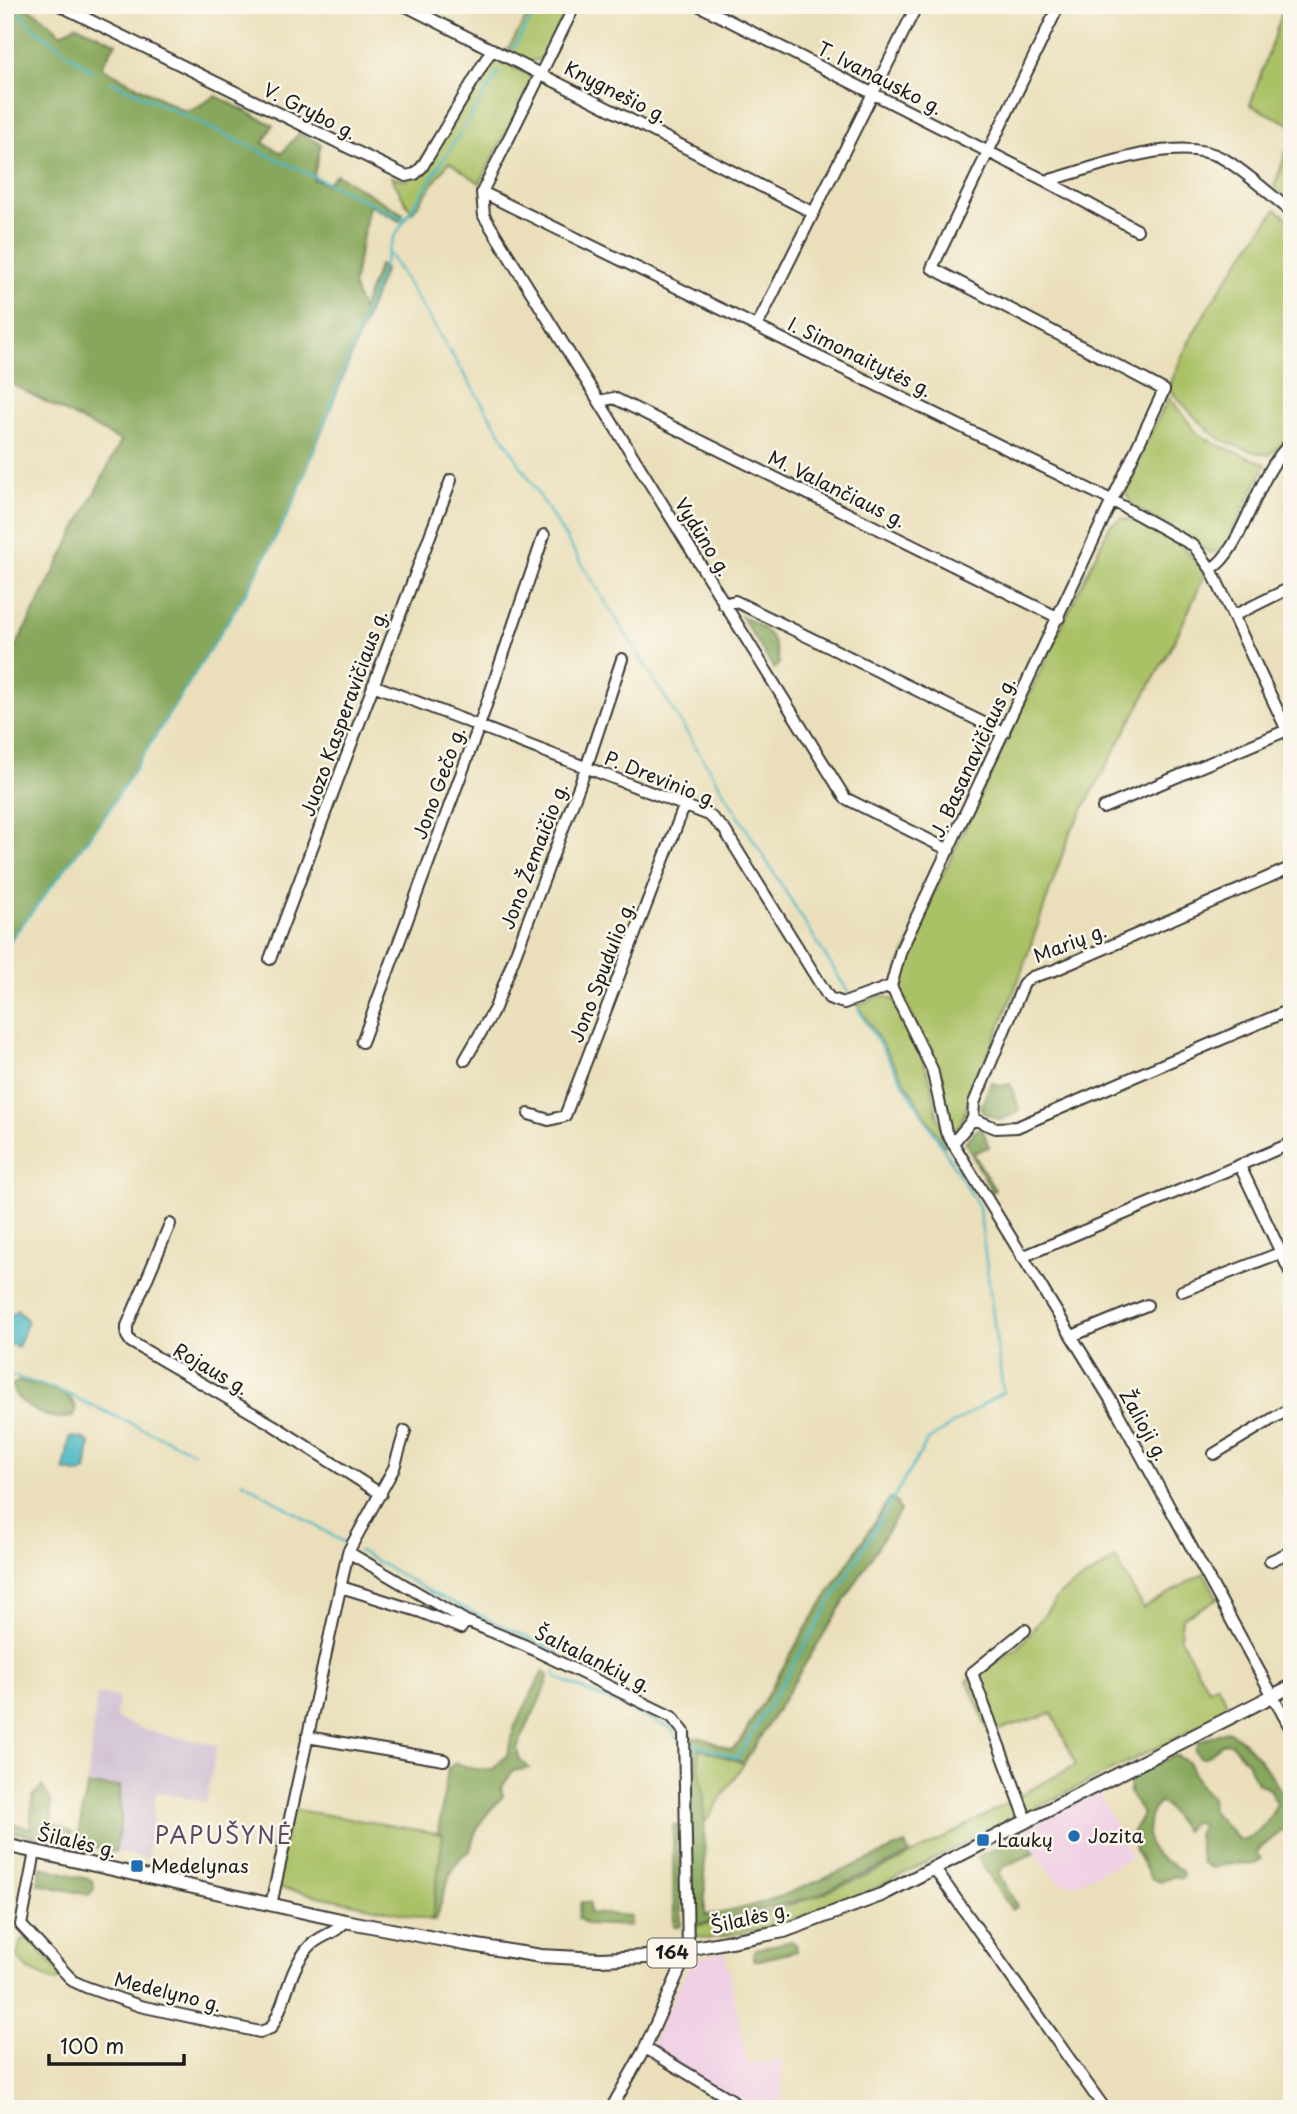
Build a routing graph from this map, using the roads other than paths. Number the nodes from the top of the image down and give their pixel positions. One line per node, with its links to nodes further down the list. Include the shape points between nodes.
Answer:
1 (60, 5): 7 (street, V. Grybo g., via 406,176 422,167)
2 (404, 5): 7 (street, Knygnešio g.)
3 (575, 5): 8 (street)
4 (698, 5): 9 (street, T. Ivanausko g.)
5 (917, 5): 9 (street)
6 (1059, 5): 10 (street)
7 (492, 49): 8 (street, Knygnešio g.)
8 (541, 74): 12 (street); 13 (street, Knygnešio g.)
9 (872, 93): 10 (street, T. Ivanausko g.); 13 (street)
10 (987, 152): 11 (street, T. Ivanausko g.); 20 (street, J. Basanavičiaus g., via 932,268 1164,390)
11 (1046, 181): 14 (street, via 1187,148 1223,158); 15 (street, T. Ivanausko g.)
12 (482, 192): 16 (street, I. Simonaitytės g.); 17 (street, Vydūno g., via 484,216)
13 (812, 212): 16 (street)
14 (1292, 212)
15 (1137, 230)
16 (757, 326): 20 (street, I. Simonaitytės g.)
17 (599, 401): 24 (street, Vydūno g.); 26 (street, M. Valančiaus g., via 614,398)
18 (1292, 442): 22 (street, via 1273,461 1227,554)
19 (451, 480): 28 (street, Juozo Kasperavičiaus g.)
20 (1114, 501): 22 (street, I. Simonaitytės g., via 1194,546); 26 (street, J. Basanavičiaus g.)
21 (544, 535): 29 (street, Jono Gečo g.)
22 (1211, 569): 25 (street, I. Simonaitytės g.)
23 (1292, 587): 25 (street)
24 (723, 604): 30 (street, via 735,601); 35 (street, Vydūno g., via 845,798)
25 (1233, 616): 31 (street, I. Simonaitytės g.)
26 (1059, 618): 30 (street, J. Basanavičiaus g.)
27 (622, 659): 32 (street, Jono Žemaičio g.)
28 (373, 685): 29 (street, P. Drevinio g.); 37 (street, Juozo Kasperavičiaus g.)
29 (479, 726): 32 (street, P. Drevinio g.); 40 (street, Jono Gečo g.)
30 (1004, 733): 35 (street, J. Basanavičiaus g.)
31 (1290, 733): 34 (street)
32 (586, 768): 33 (street, P. Drevinio g.); 41 (street, Jono Žemaičio g., via 495,1008)
33 (685, 804): 38 (street, P. Drevinio g., via 709,815 724,829 829,998 844,1003); 42 (street, Jono Spudulio g., via 565,1116 549,1120)
34 (1103, 808)
35 (949, 850): 38 (street, J. Basanavičiaus g., via 896,960)
36 (1292, 867): 43 (street, Marių g., via 1024,983 974,1103)
37 (270, 958)
38 (891, 986): 44 (street, via 932,1069 942,1121)
39 (1292, 1009): 43 (street, via 1017,1127 996,1128)
40 (362, 1042)
41 (466, 1060)
42 (529, 1114)
43 (973, 1119): 44 (street, Marių g.)
44 (953, 1143): 49 (street, Žalioji g.)
45 (1292, 1143): 46 (street)
46 (1240, 1166): 48 (street); 49 (street)
47 (170, 1224): 57 (street, Rojaus g., via 127,1326 131,1342)
48 (1280, 1253): 50 (street); 51 (street)
49 (1022, 1257): 53 (street, Žalioji g.)
50 (1292, 1276)
51 (1182, 1291)
52 (1147, 1305): 53 (street)
53 (1072, 1336): 65 (street, Žalioji g.)
54 (1292, 1407): 56 (street)
55 (405, 1431): 57 (street)
56 (1214, 1454)
57 (381, 1494): 59 (street)
58 (1292, 1551): 60 (street)
59 (348, 1552): 61 (street); 62 (street, Šaltalankių g.)
60 (1270, 1561)
61 (341, 1587): 62 (street, via 461,1628); 67 (street)
62 (466, 1621): 75 (street, Šaltalankių g., via 524,1645 682,1726)
63 (1025, 1630): 69 (street, via 972,1673)
64 (1292, 1686): 65 (main road, Šilalės g. / 164)
65 (1273, 1696): 66 (street, Žalioji g.); 69 (main road, Šilalės g. / 164)
66 (1292, 1731)
67 (307, 1737): 68 (street); 73 (street)
68 (444, 1760)
69 (1027, 1821): 72 (main road, Šilalės g. / 164)
70 (5, 1845): 71 (main road, Šilalės g. / 164)
71 (35, 1852): 73 (main road, Šilalės g. / 164); 74 (street, Medelyno g., via 21,1925 73,1981 140,2006 260,2032 271,2028 286,1986 309,1946)
72 (934, 1868): 75 (main road, Šilalės g. / 164, via 818,1920); 79 (street)
73 (271, 1905): 74 (main road, Šilalės g. / 164)
74 (345, 1921): 75 (main road, Šilalės g. / 164, via 541,1956 600,1959)
75 (688, 1951): 76 (street)
76 (645, 2048): 77 (street); 78 (street, via 733,2100)
77 (611, 2109)
78 (730, 2109)
79 (1105, 2109)

